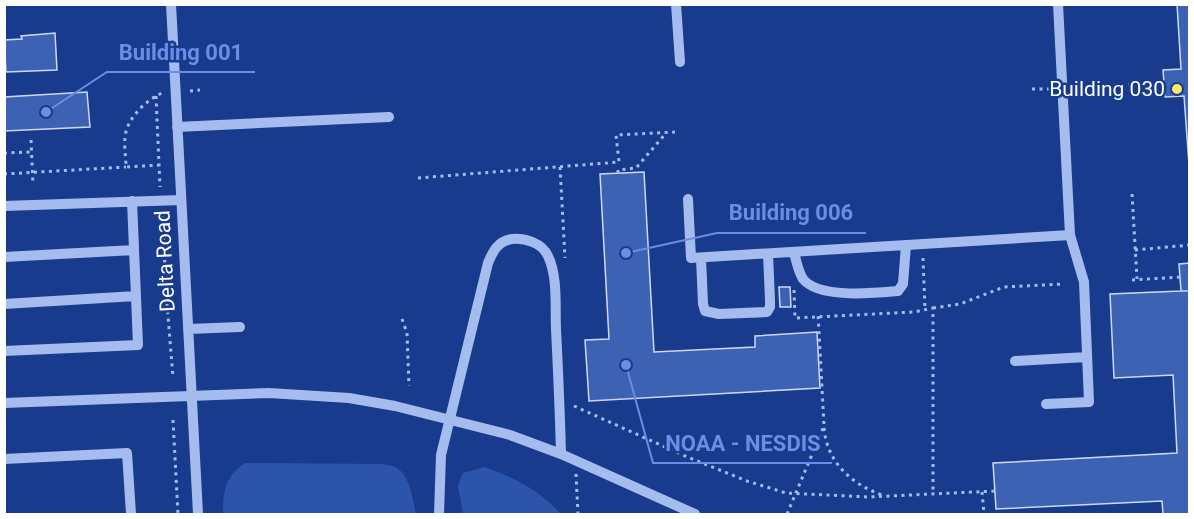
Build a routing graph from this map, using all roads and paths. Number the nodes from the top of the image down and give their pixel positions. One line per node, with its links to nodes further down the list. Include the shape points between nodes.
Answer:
1 (171, 4): 14 (street, Delta Road)
2 (676, 4): 4 (street)
3 (1058, 4): 34 (street)
4 (680, 62)
5 (1164, 83): 6 (path)
6 (1074, 87)
7 (1055, 88): 9 (path)
8 (200, 90): 10 (path)
9 (1032, 90)
10 (185, 91)
11 (162, 93): 12 (path)
12 (156, 96): 20 (path); 21 (path, via 129,123 124,139)
13 (389, 117): 14 (street)
14 (177, 127): 30 (street, Delta Road)
15 (667, 132): 16 (path); 23 (path, via 636,168); 25 (path, via 616,135 619,162)
16 (675, 132)
17 (31, 140): 18 (path)
18 (31, 152): 19 (path); 22 (path)
19 (4, 153)
20 (160, 165): 21 (path); 27 (path)
21 (126, 167): 22 (path)
22 (32, 172): 24 (path); 26 (path)
23 (618, 173)
24 (4, 174)
25 (418, 178)
26 (33, 183)
27 (161, 191)
28 (1132, 194): 37 (path)
29 (688, 199): 43 (street, via 691,258)
30 (181, 200): 31 (street); 56 (street, Delta Road)
31 (132, 201): 32 (street); 38 (street)
32 (4, 206)
33 (162, 214): 60 (path)
34 (1070, 235): 35 (street); 58 (street, via 1084,282)
35 (906, 245): 39 (street); 39 (street, via 903,284 898,291 834,292 813,286 804,280)
36 (1190, 245): 37 (path)
37 (1135, 249): 46 (path)
38 (134, 250): 42 (street); 49 (street)
39 (794, 252): 40 (street)
40 (768, 254): 43 (street); 43 (street, via 767,312 705,311)
41 (923, 254): 52 (path)
42 (4, 256)
43 (701, 258)
44 (1180, 277): 46 (path)
45 (1132, 279): 46 (path)
46 (1137, 279)
47 (1063, 284): 51 (path, via 1004,287 960,304)
48 (794, 289): 53 (path, via 795,318)
49 (136, 296): 50 (street); 57 (street, via 138,345)
50 (4, 304)
51 (933, 308): 52 (path); 74 (path)
52 (925, 310): 53 (path)
53 (818, 315): 68 (path)
54 (402, 319): 61 (path, via 407,333)
55 (240, 327): 56 (street)
56 (188, 329): 62 (street, Delta Road)
57 (4, 351)
58 (1087, 357): 59 (street); 64 (street, via 1089,402)
59 (1015, 361)
60 (173, 378)
61 (410, 386)
62 (191, 394): 63 (street); 66 (street, via 349,398); 78 (street, Delta Road)
63 (4, 403)
64 (1046, 404)
65 (573, 405): 73 (path, via 747,481)
66 (450, 419): 69 (street); 69 (street, via 494,250 508,240 535,243 549,258 553,278); 79 (street, via 441,455)
67 (173, 420): 77 (path)
68 (824, 426): 73 (path); 75 (path, via 825,440 837,464 859,486)
69 (561, 454): 80 (street)
70 (4, 459): 76 (street, via 127,453)
71 (995, 491): 72 (path)
72 (982, 492): 74 (path); 82 (path)
73 (796, 494): 75 (path); 81 (path)
74 (933, 494): 75 (path)
75 (885, 496)
76 (131, 514)
77 (178, 514)
78 (198, 514)
79 (439, 514)
80 (695, 514)
81 (787, 514)
82 (984, 514)

